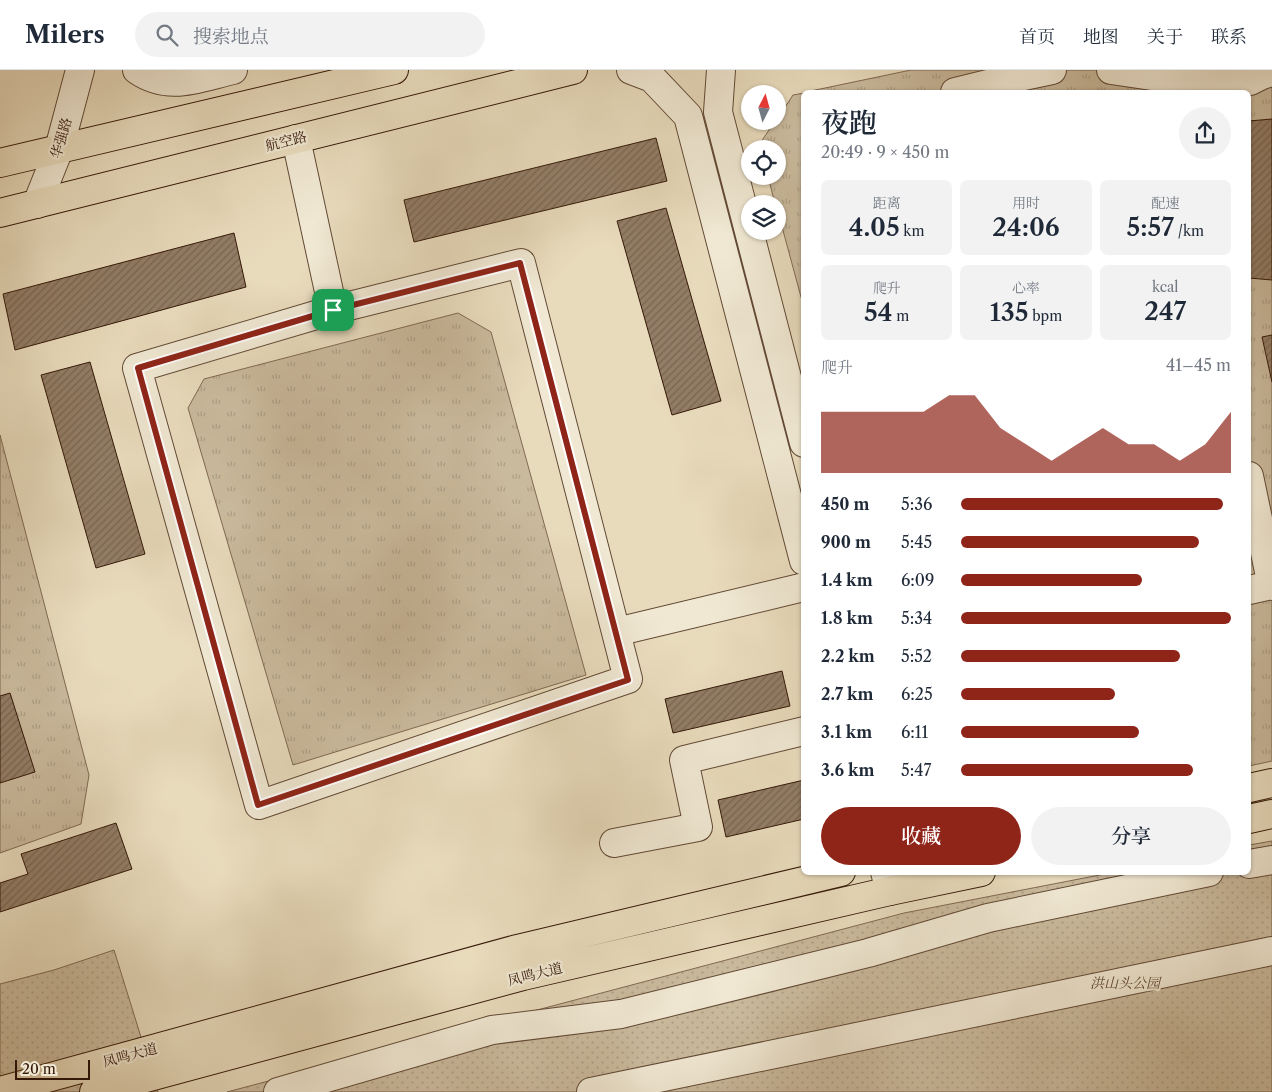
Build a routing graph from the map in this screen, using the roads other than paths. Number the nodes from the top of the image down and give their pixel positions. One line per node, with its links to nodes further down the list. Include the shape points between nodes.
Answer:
1 (80, 70): 14 (street, 华强路)
2 (136, 70): 3 (street, via 148,78 176,83)
3 (233, 70)
4 (394, 70): 14 (main road)
5 (573, 70): 13 (main road, 航空路)
6 (631, 70): 21 (street, via 652,78 688,116)
7 (721, 70): 19 (street, via 718,112)
8 (1052, 70): 12 (street)
9 (1111, 70): 11 (street)
10 (1265, 79): 11 (street)
11 (1187, 87)
12 (964, 90)
13 (296, 139): 16 (main road, 航空路); 18 (street)
14 (60, 149): 15 (main road); 16 (street, 华强路)
15 (0, 164)
16 (38, 204): 17 (main road, 航空路)
17 (0, 212)
18 (333, 310): 25 (street, via 520,263); 25 (street, via 138,368 258,805 628,680)
19 (801, 431)
20 (1251, 486): 22 (street)
21 (801, 549)
22 (1272, 586): 24 (street)
23 (801, 587): 25 (street)
24 (1251, 590)
25 (616, 632)
26 (801, 732): 31 (street, via 684,760 698,827)
27 (1272, 783): 28 (main road)
28 (1251, 788)
29 (1272, 814): 30 (main road)
30 (1251, 819)
31 (614, 843)
32 (1272, 860): 33 (street)
33 (1251, 864)
34 (828, 875): 40 (main road, 凤鸣大道, via 517,949)
35 (953, 875): 37 (main road, 凤鸣大道)
36 (1195, 875): 43 (street, via 988,918 868,953 621,1014 492,1030)
37 (916, 879): 38 (main road, 凤鸣大道)
38 (888, 882): 40 (main road, 凤鸣大道, via 523,976)
39 (1272, 951): 44 (street)
40 (156, 1062): 41 (main road, 凤鸣大道); 42 (main road, 凤鸣大道)
41 (0, 1091)
42 (94, 1092)
43 (278, 1092)
44 (591, 1092)

